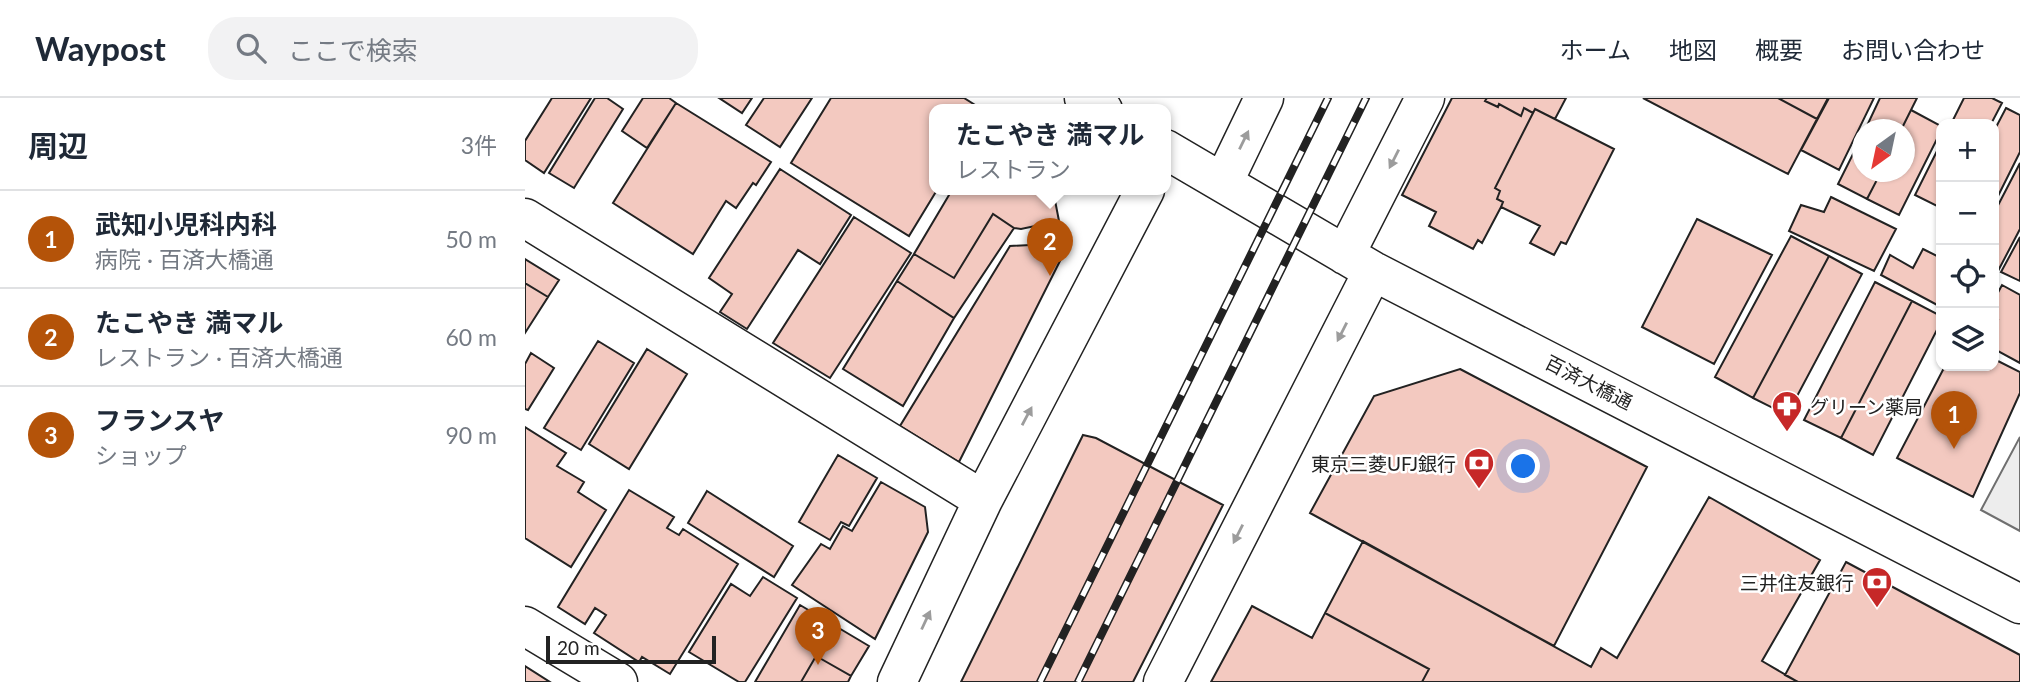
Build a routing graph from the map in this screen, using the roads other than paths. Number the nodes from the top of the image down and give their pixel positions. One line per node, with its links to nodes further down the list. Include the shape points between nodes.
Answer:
1 (1264, 98): 4 (street, one-way to 1)
2 (1425, 98): 7 (street, one-way to 7)
3 (1171, 153): 4 (street, 百済大橋通)
4 (1223, 183): 7 (street, 百済大橋通)
5 (1142, 195): 8 (street, one-way to 5)
6 (525, 218): 8 (street)
7 (1359, 263): 9 (street, 百済大橋通); 13 (street, one-way to 13)
8 (983, 500): 12 (street, one-way to 8)
9 (2020, 604)
10 (525, 626): 11 (street)
11 (618, 682)
12 (897, 682)
13 (1163, 682)

